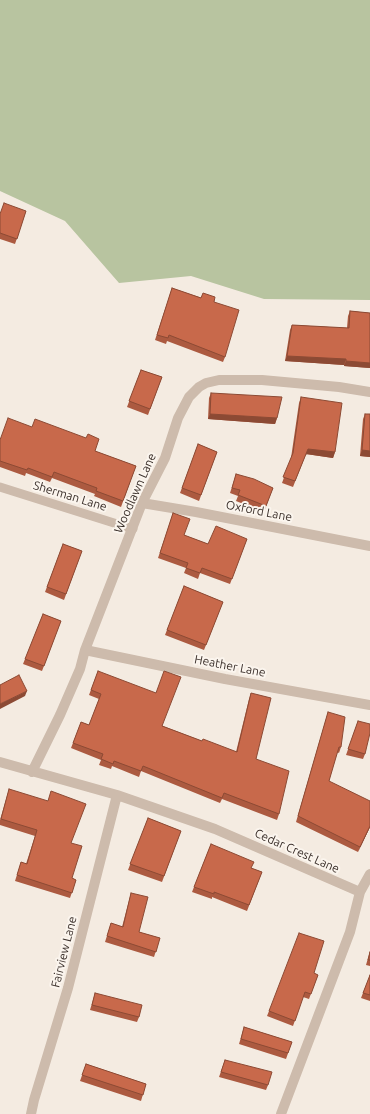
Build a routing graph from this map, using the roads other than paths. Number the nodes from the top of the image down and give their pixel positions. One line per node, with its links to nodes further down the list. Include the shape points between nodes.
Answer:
1 (370, 392): 3 (street, Woodlawn Lane, via 262,380 219,380 206,383 189,397 178,418 165,458)
2 (0, 487): 4 (lane, Sherman Lane)
3 (142, 503): 4 (street, Woodlawn Lane); 5 (street, Oxford Lane)
4 (133, 529): 6 (street, Woodlawn Lane)
5 (370, 546)
6 (85, 650): 7 (street, Heather Lane); 9 (street, Woodlawn Lane, via 80,669)
7 (370, 705)
8 (0, 762): 9 (street, Cedar Crest Lane)
9 (32, 772): 10 (street, Cedar Crest Lane)
10 (117, 795): 12 (street, Cedar Crest Lane, via 215,829); 13 (street, Fairview Lane, via 68,988)
11 (370, 874): 12 (street)
12 (360, 892): 14 (street, via 350,932)
13 (31, 1114)
14 (281, 1114)

